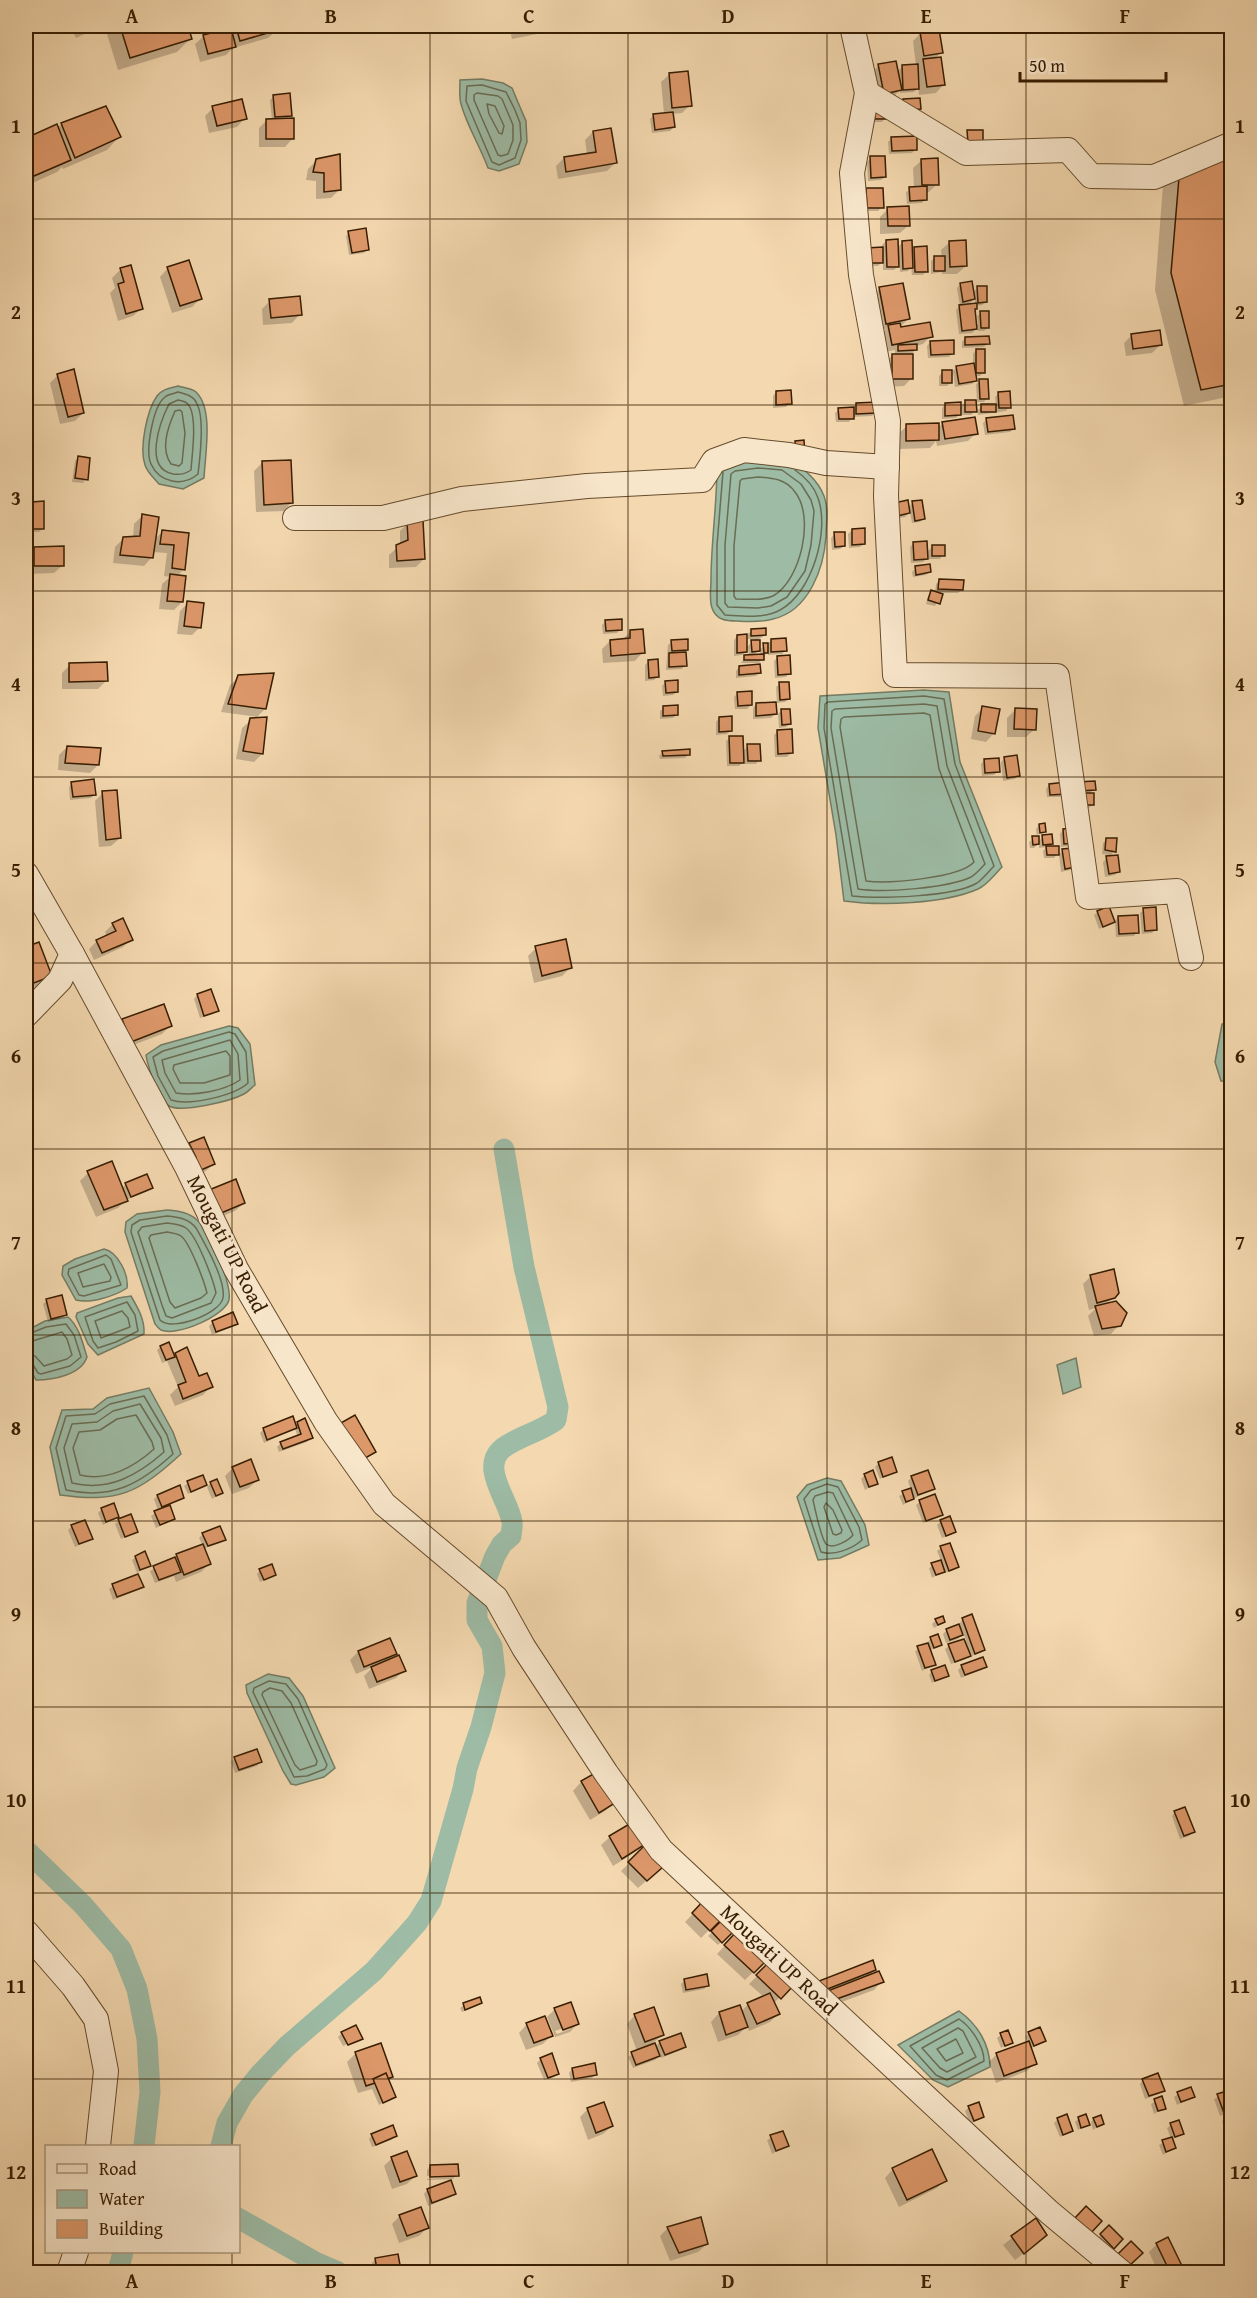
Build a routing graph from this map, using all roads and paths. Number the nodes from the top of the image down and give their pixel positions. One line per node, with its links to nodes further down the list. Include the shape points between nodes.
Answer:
1 (852, 26): 2 (street)
2 (867, 93): 3 (street, via 966,153 1068,150 1091,176 1154,177); 4 (street, via 852,172 861,275 888,421)
3 (1232, 144)
4 (887, 467): 5 (street, via 826,463 789,454 744,450 714,461 702,480 587,486 462,499 382,518); 8 (street, via 895,675 1057,676 1088,897 1177,891)
5 (295, 518)
6 (26, 874): 7 (street, Mougati UP Road)
7 (72, 954): 9 (street, via 60,980); 14 (street, Mougati UP Road, via 187,1167 236,1269 326,1422 384,1504 496,1598 530,1657 661,1850 1049,2212)
8 (1191, 958)
9 (26, 1015)
10 (26, 1932): 11 (street, via 96,2019 106,2071)
11 (98, 2145)
12 (76, 2253): 13 (street)
13 (69, 2272)
14 (1121, 2272)

